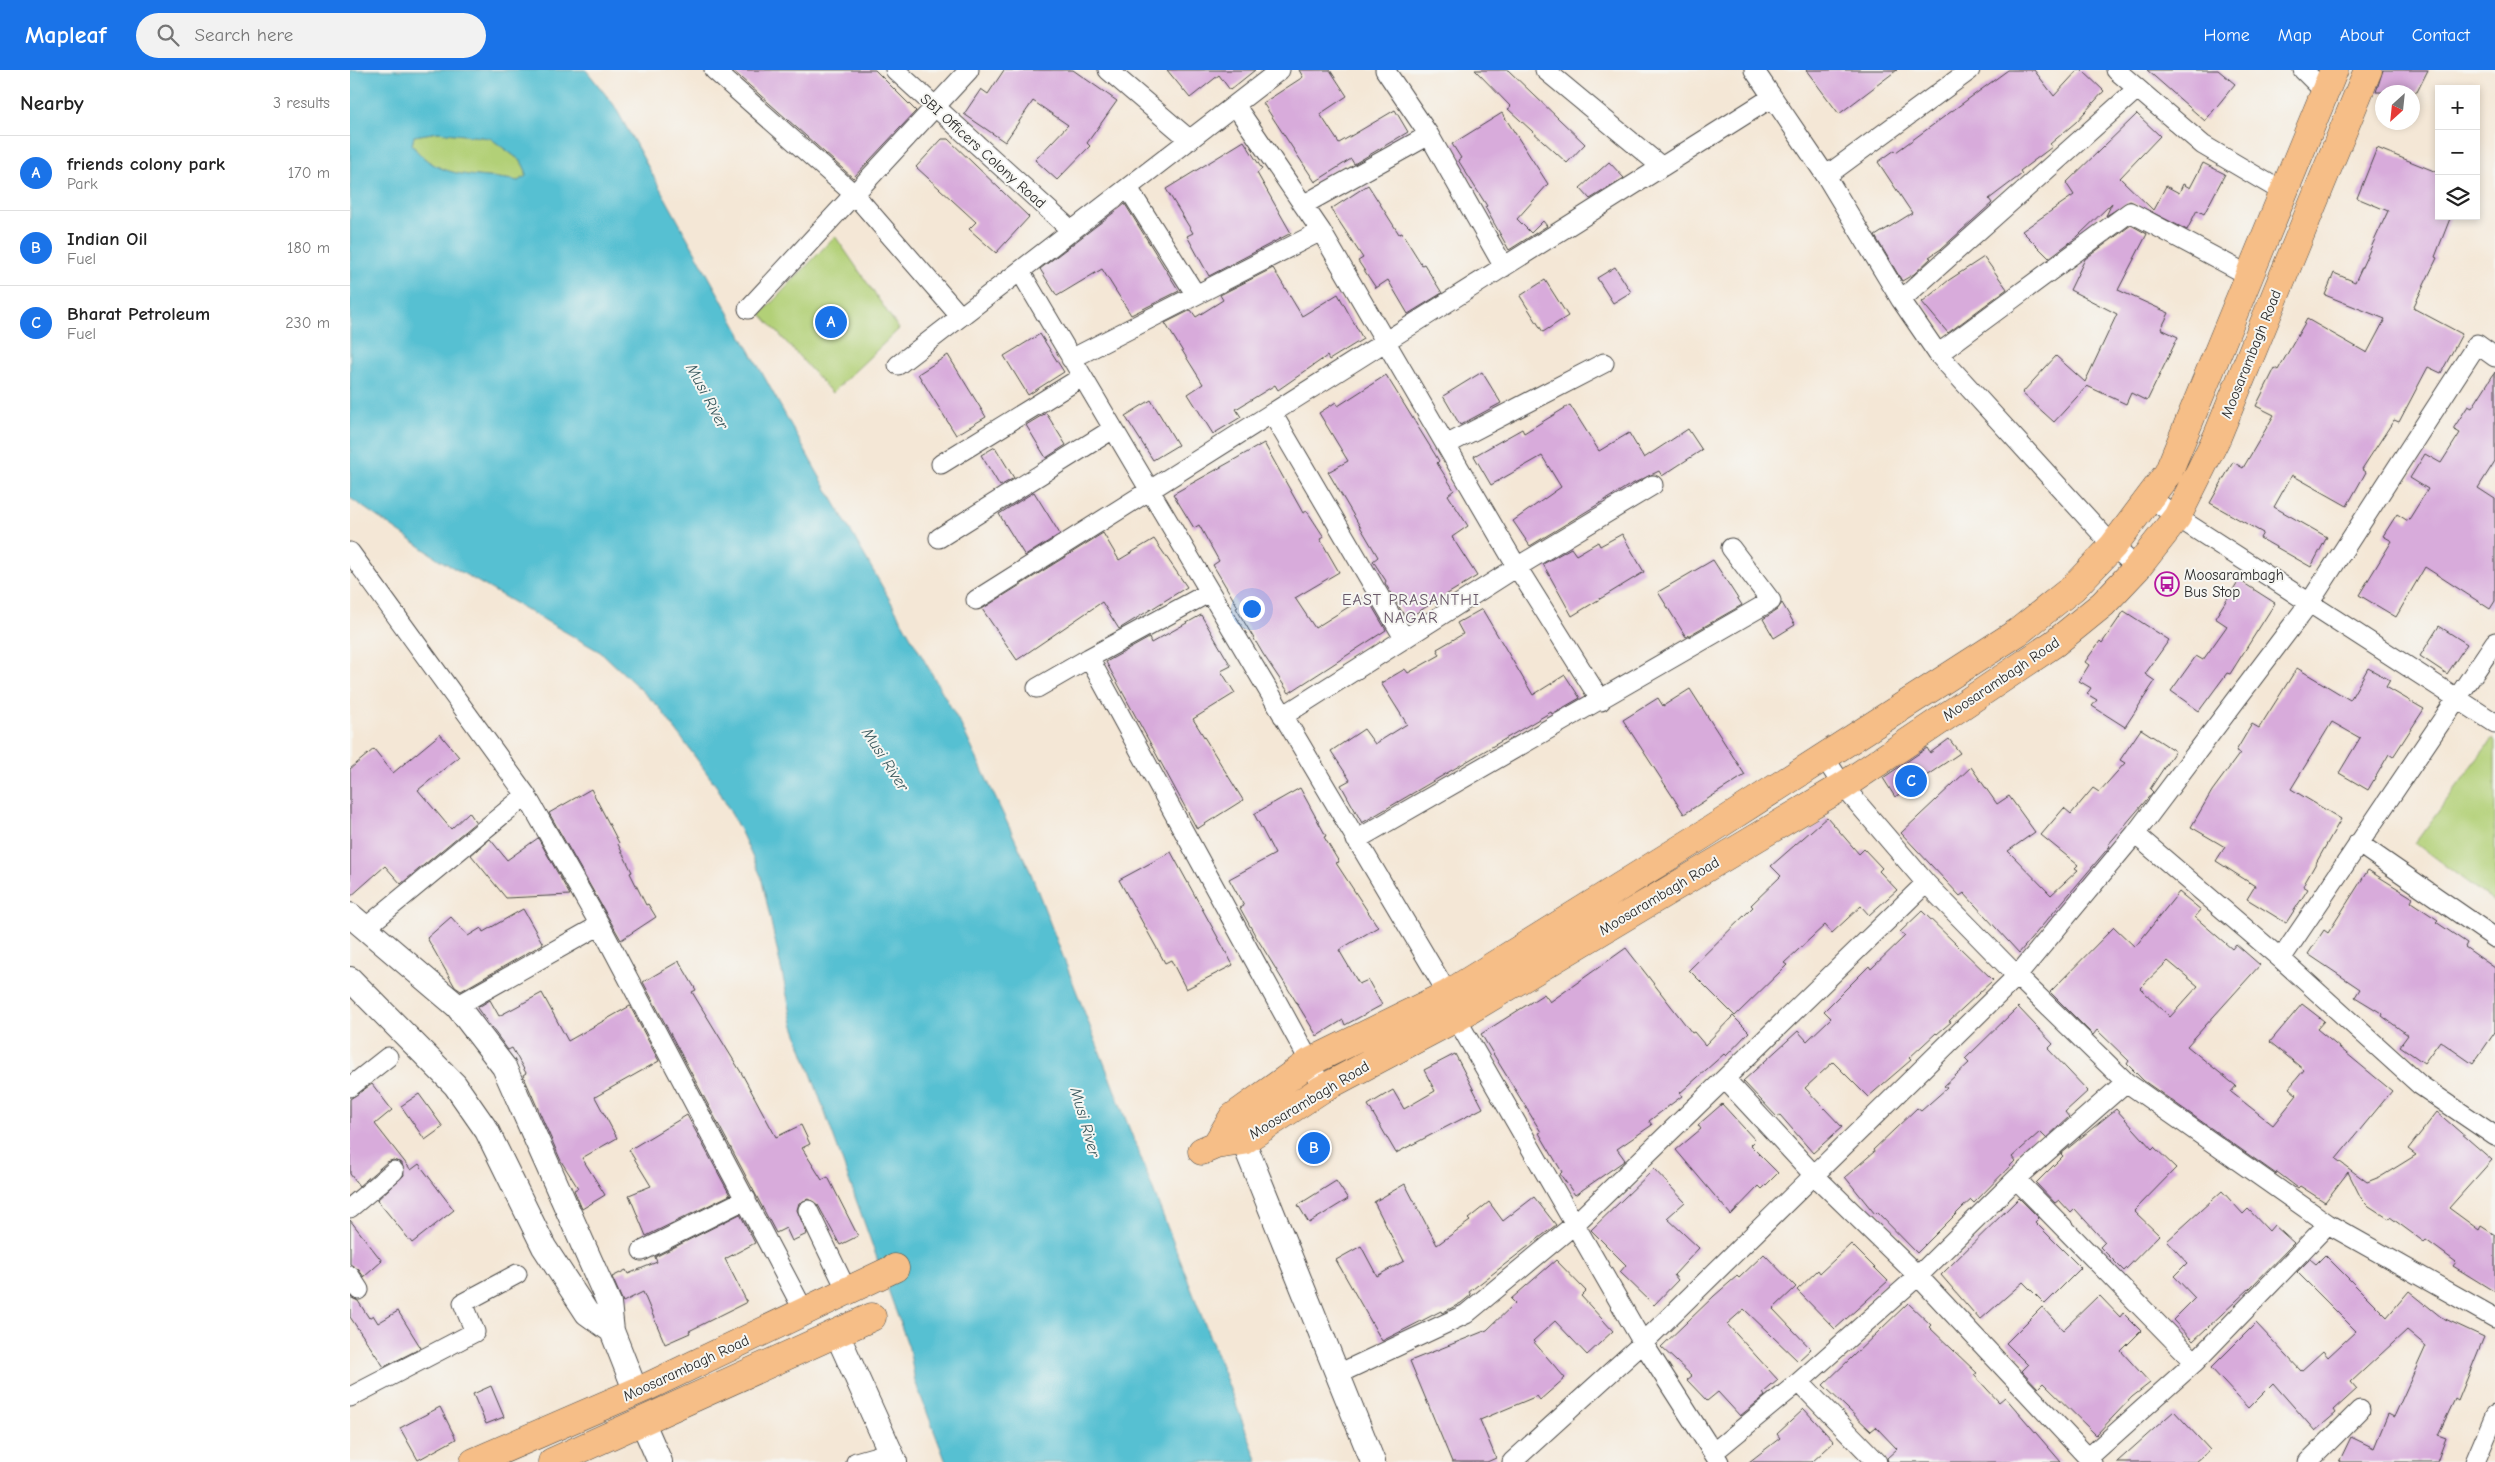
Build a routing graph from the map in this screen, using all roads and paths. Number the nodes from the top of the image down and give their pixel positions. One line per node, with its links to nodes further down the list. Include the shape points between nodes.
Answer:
1 (714, 70): 25 (street)
2 (895, 70): 18 (street, SBI Officers Colony Road)
3 (969, 70): 18 (street)
4 (1108, 70): 13 (street)
5 (1280, 70): 17 (street)
6 (1385, 70): 19 (street)
7 (1544, 70): 21 (street)
8 (1754, 70): 16 (street)
9 (1970, 70): 22 (street)
10 (2116, 70): 15 (street)
11 (2303, 70): 14 (street)
12 (2368, 70): 50 (main road, Moosarambagh Road, via 2217,437)
13 (1129, 76): 20 (street)
14 (2329, 81): 24 (main road, Moosarambagh Road)
15 (2137, 89): 24 (street, via 2203,145); 33 (street)
16 (1771, 98): 21 (street); 22 (street)
17 (1235, 105): 20 (street); 26 (street)
18 (935, 107): 25 (street); 27 (street, SBI Officers Colony Road)
19 (1429, 134): 26 (street); 29 (street)
20 (1190, 140): 23 (street)
21 (1662, 167): 29 (street)
22 (1826, 176): 33 (street)
23 (1128, 188): 27 (street); 32 (street)
24 (2283, 192): 31 (main road, Moosarambagh Road)
25 (854, 194): 34 (street); 35 (street)
26 (1303, 205): 28 (street)
27 (1072, 231): 30 (street)
28 (1321, 232): 32 (street); 36 (street)
29 (1504, 267): 36 (street)
30 (1020, 271): 35 (street); 39 (street)
31 (2250, 276): 37 (street, via 2130,212); 49 (main road, Moosarambagh Road, via 2168,473)
32 (1196, 295): 39 (street)
33 (1900, 300): 37 (street)
34 (748, 309)
35 (960, 316): 41 (street)
36 (1386, 341): 43 (street); 45 (street)
37 (1938, 354): 52 (street)
38 (2495, 357): 59 (street, via 2477,344)
39 (1071, 359): 42 (street)
40 (1604, 363): 45 (street)
41 (898, 365)
42 (1082, 377): 44 (street); 46 (street)
43 (1272, 413): 48 (street); 60 (street)
44 (1113, 429): 48 (street); 51 (street)
45 (1446, 445): 55 (street)
46 (941, 464)
47 (1653, 484): 55 (street)
48 (1149, 490): 57 (street); 58 (street)
49 (2151, 498): 50 (street); 52 (main road, Moosarambagh Road)
50 (2177, 517): 56 (main road, Moosarambagh Road); 59 (street)
51 (939, 538)
52 (2113, 546): 56 (street); 68 (main road, Moosarambagh Road, via 2073,588 2018,632)
53 (1731, 548): 65 (street, via 1771,601)
54 (350, 552): 70 (street)
55 (1517, 567): 60 (street); 65 (street)
56 (2137, 568): 69 (main road, Moosarambagh Road, via 2103,604 2055,643)
57 (1210, 592): 62 (street); 66 (street)
58 (976, 600)
59 (2310, 602): 64 (street); 71 (street)
60 (1404, 638): 66 (street)
61 (2495, 642): 64 (street)
62 (1089, 658): 63 (street); 84 (street)
63 (1037, 688)
64 (2457, 697): 67 (street); 73 (street)
65 (1601, 701): 72 (street)
66 (1283, 716): 72 (street)
67 (2495, 723)
68 (1824, 757): 69 (street); 82 (main road, Moosarambagh Road)
69 (1843, 786): 74 (street); 82 (main road, Moosarambagh Road)
70 (526, 794): 75 (street); 76 (street)
71 (2135, 834): 78 (street); 79 (street)
72 (1356, 840): 82 (street)
73 (2358, 843): 77 (street); 78 (street)
74 (1926, 883): 79 (street); 85 (street)
75 (357, 922): 81 (street)
76 (600, 925): 81 (street); 95 (street)
77 (2495, 938)
78 (2281, 959): 90 (street, via 2420,1085)
79 (2017, 976): 86 (street); 93 (street)
80 (350, 978): 108 (street, via 455,1086 487,1131 544,1247 587,1313)
81 (457, 1006): 108 (street, via 504,1067 609,1303)
82 (1452, 1006): 84 (main road, Moosarambagh Road); 88 (main road, Moosarambagh Road); 98 (street)
83 (388, 1057): 87 (street)
84 (1310, 1062): 88 (street); 89 (main road, Moosarambagh Road)
85 (1725, 1079): 93 (street); 98 (street)
86 (2126, 1082): 94 (street); 99 (street)
87 (350, 1087)
88 (1322, 1089): 89 (main road, Moosarambagh Road)
89 (1238, 1129): 91 (main road, Moosarambagh Road); 112 (street)
90 (2495, 1136)
91 (1209, 1148)
92 (394, 1170): 96 (street)
93 (1813, 1174): 103 (street); 110 (street)
94 (2016, 1179): 103 (street); 111 (street)
95 (746, 1199): 100 (street); 105 (street)
96 (350, 1208)
97 (808, 1210): 104 (street)
98 (1575, 1224): 110 (street); 112 (street, via 1466,1314)
99 (2328, 1224): 107 (street); 111 (street)
100 (642, 1251)
101 (895, 1268): 104 (main road, Moosarambagh Road)
102 (517, 1274): 115 (street, via 463,1303 475,1332)
103 (1918, 1276): 113 (street); 121 (street)
104 (847, 1291): 105 (main road, Moosarambagh Road)
105 (805, 1313): 114 (main road, Moosarambagh Road)
106 (872, 1317): 109 (main road, Moosarambagh Road)
107 (2495, 1318)
108 (612, 1331): 114 (street)
109 (837, 1334): 118 (main road, Moosarambagh Road); 119 (street)
110 (1643, 1343): 120 (street); 127 (street)
111 (2195, 1362): 121 (street)
112 (1338, 1374): 126 (street)
113 (1799, 1382): 120 (street); 128 (street)
114 (636, 1392): 122 (main road, Moosarambagh Road)
115 (350, 1397)
116 (2360, 1410): 129 (street)
117 (2495, 1415): 130 (street)
118 (642, 1421): 123 (main road, Moosarambagh Road); 124 (street)
119 (893, 1457): 125 (street)
120 (1717, 1457)
121 (2090, 1460)
122 (474, 1462)
123 (552, 1462)
124 (660, 1462)
125 (856, 1462)
126 (1373, 1462)
127 (1512, 1462)
128 (1877, 1462)
129 (2308, 1462)
130 (2475, 1462)

